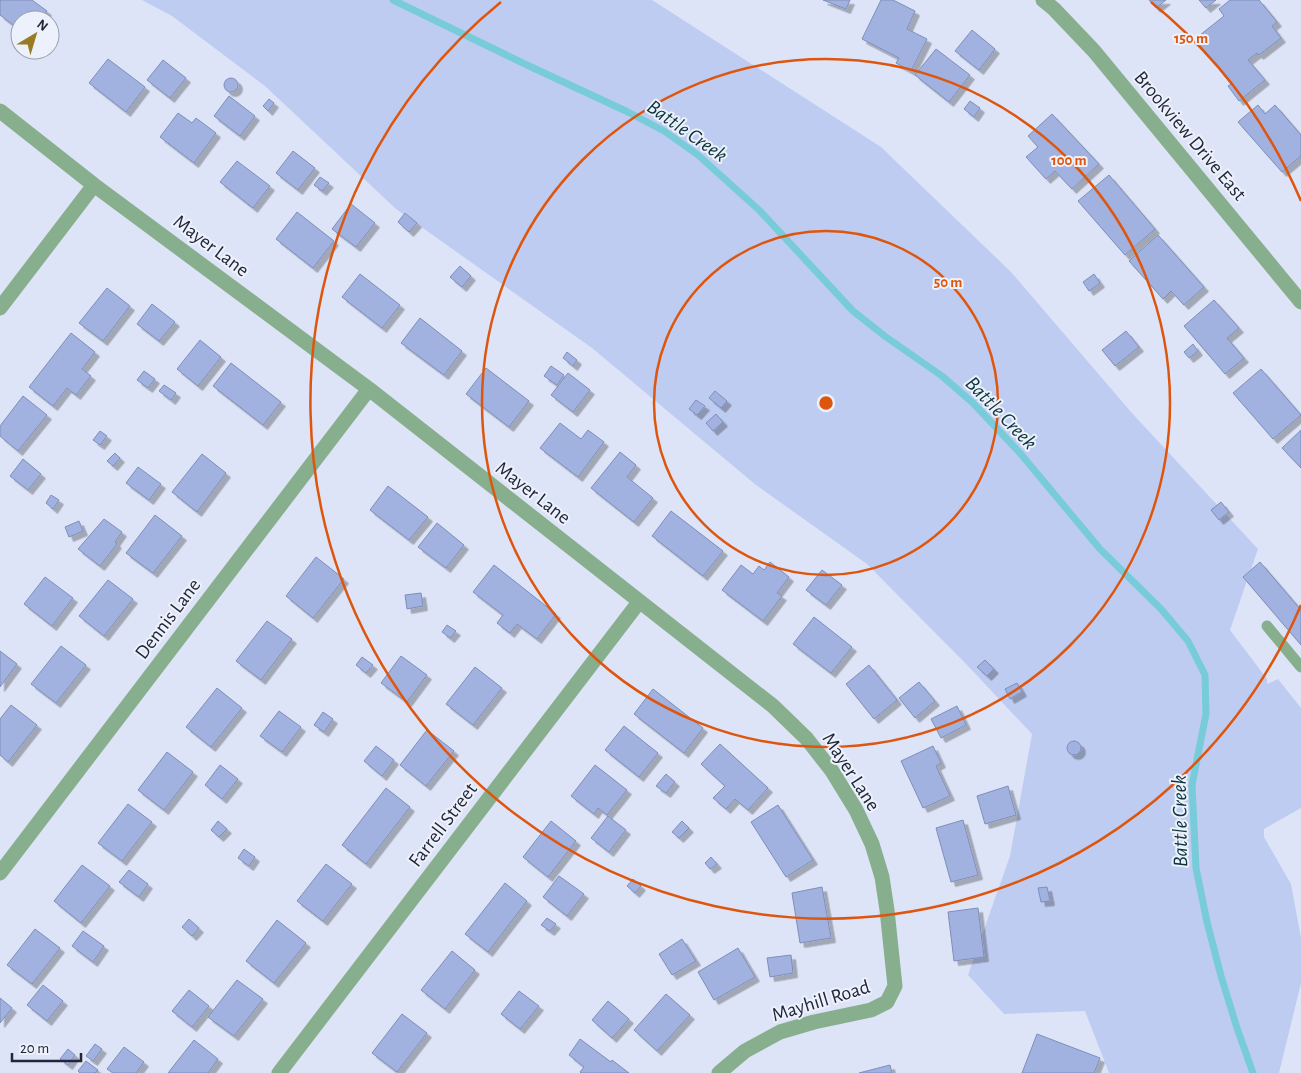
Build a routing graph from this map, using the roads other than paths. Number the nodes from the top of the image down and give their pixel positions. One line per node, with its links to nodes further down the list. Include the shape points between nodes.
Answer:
1 (1043, 0): 4 (street, Brookview Drive East, via 1094,51)
2 (0, 111): 3 (street, Mayer Lane)
3 (94, 185): 5 (street); 6 (street, Mayer Lane)
4 (1301, 302)
5 (0, 308)
6 (369, 389): 7 (street, Mayer Lane); 10 (street, Dennis Lane)
7 (639, 602): 11 (street, Mayer Lane, via 773,706 832,771 856,810 882,877 895,986); 12 (street, Farrell Street)
8 (1267, 626): 9 (lane)
9 (1301, 667)
10 (0, 873)
11 (887, 1002): 13 (street, Mayhill Road, via 870,1010 780,1032 745,1051)
12 (279, 1073)
13 (719, 1073)

